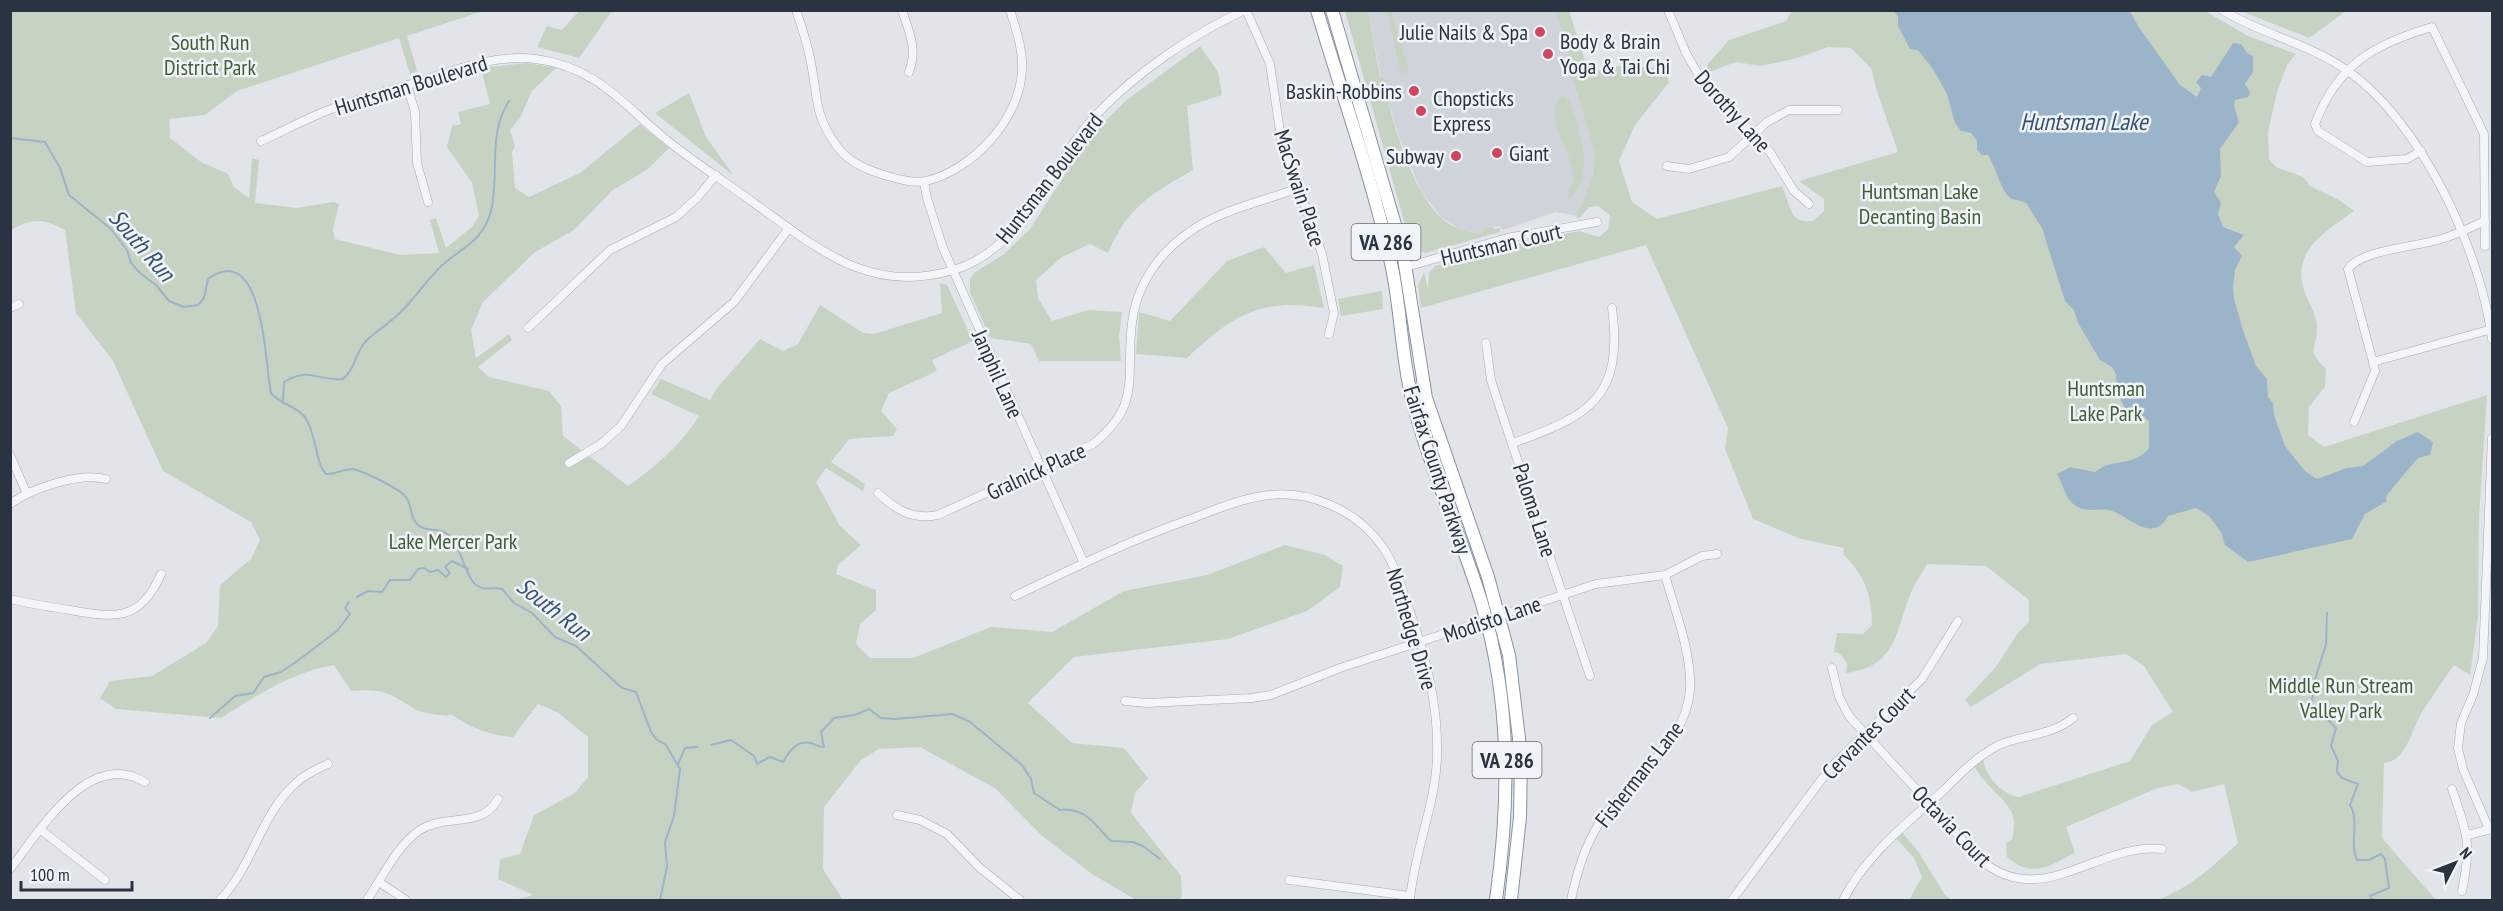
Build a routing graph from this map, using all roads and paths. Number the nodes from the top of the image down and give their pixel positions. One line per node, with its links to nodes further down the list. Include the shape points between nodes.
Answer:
1 (796, 10): 18 (street, via 811,63 818,113 838,148 871,171)
2 (902, 10): 10 (street, via 914,46)
3 (1010, 10): 18 (street, via 1022,69 1017,93 1006,115 991,139 974,155 956,169)
4 (1246, 10): 19 (street, MacSwain Place, via 1270,64 1281,138); 28 (street, Huntsman Boulevard, via 1193,38 1114,98 1080,134 1012,231 986,254)
5 (1317, 10): 57 (highway, Fairfax County Parkway / VA 286, via 1389,254 1415,410)
6 (1332, 10): 27 (highway, Fairfax County Parkway / VA 286)
7 (1668, 10): 13 (street, Dorothy Lane, via 1698,74)
8 (2222, 10): 9 (street)
9 (2347, 70): 15 (street, via 2390,108); 15 (street, via 2321,109 2315,124 2318,130 2367,162 2407,159); 22 (street, via 2368,53 2432,27 2484,134)
10 (909, 72)
11 (407, 85): 14 (street, Huntsman Boulevard, via 322,112); 17 (street, Huntsman Boulevard, via 480,62 513,58 558,63 602,83 663,137); 20 (street, via 414,112 417,163)
12 (1838, 110): 13 (street, via 1789,110)
13 (1754, 135): 16 (street, via 1723,159 1689,169); 21 (street, Dorothy Lane, via 1780,164 1794,190)
14 (261, 141)
15 (2421, 151): 25 (street)
16 (1667, 166)
17 (716, 175): 24 (street, Huntsman Boulevard); 32 (street, via 676,217 610,250)
18 (924, 182): 28 (street, Janphil Lane)
19 (1299, 188): 34 (street, MacSwain Place, via 1322,254 1330,291 1334,319); 43 (street, Gralnick Place, via 1200,225 1164,254 1143,284 1134,309 1131,376 1120,414 1093,444)
20 (429, 202)
21 (1809, 204)
22 (2485, 221): 25 (street); 26 (street)
23 (1597, 222): 27 (street, Huntsman Court, via 1508,238)
24 (789, 228): 28 (street, Huntsman Boulevard, via 834,259 868,273 903,278); 42 (street, via 734,302 662,364 621,426)
25 (2461, 231): 33 (street, via 2481,282); 37 (street, via 2381,253 2348,269)
26 (2486, 246)
27 (1406, 267): 56 (highway, Fairfax County Parkway / VA 286, via 1427,404)
28 (953, 271): 43 (street, Janphil Lane)
29 (19, 304): 30 (street)
30 (10, 308)
31 (1612, 308): 40 (street, via 1614,360 1597,398 1569,421)
32 (528, 328)
33 (2492, 329): 35 (street); 37 (street)
34 (1329, 334)
35 (2493, 339)
36 (1486, 343): 40 (street, Paloma Lane, via 1491,380)
37 (2373, 362): 38 (street, via 2375,371)
38 (2354, 423)
39 (2493, 438): 47 (street)
40 (1513, 443): 53 (street, Paloma Lane)
41 (10, 455): 46 (street)
42 (569, 463)
43 (1041, 470): 45 (street, Gralnick Place, via 932,516 899,511); 50 (street, Janphil Lane)
44 (106, 479): 46 (street, via 86,476)
45 (878, 493)
46 (27, 494): 48 (street)
47 (2491, 502): 59 (street)
48 (10, 504)
49 (1717, 554): 52 (street, Modisto Lane, via 1702,556)
50 (1084, 563): 54 (street, Northedge Drive); 60 (street, Northedge Drive, via 1131,541 1250,498 1303,496 1344,512 1379,542 1396,572)
51 (161, 574): 55 (street, via 150,597 122,615)
52 (1665, 574): 53 (street, Modisto Lane, via 1608,581); 88 (street, Fishermans Lane, via 1689,667 1687,707 1673,738 1595,831)
53 (1563, 595): 56 (street, Modisto Lane); 62 (street, Paloma Lane)
54 (1015, 596)
55 (10, 599)
56 (1500, 616): 57 (street, Modisto Lane); 87 (highway, Fairfax County Parkway / VA 286, via 1516,696 1521,755 1520,817)
57 (1487, 621): 60 (street, Modisto Lane); 86 (highway, Fairfax County Parkway / VA 286, via 1500,683 1507,762 1504,842)
58 (1958, 621): 65 (street, Cervantes Court, via 1922,679)
59 (2489, 625): 72 (street, via 2479,677 2461,723 2458,748 2463,769)
60 (1420, 643): 63 (street, Modisto Lane, via 1261,697); 81 (street, Northedge Drive, via 1434,698 1437,760 1434,792)
61 (1832, 668): 65 (street, Octavia Court, via 1843,705)
62 (1590, 676)
63 (1125, 701)
64 (2073, 718): 70 (street, via 2056,730 1989,750)
65 (1865, 734): 70 (street, Octavia Court); 89 (street, Cervantes Court, via 1830,768)
66 (328, 764): 82 (street, via 297,781 283,795)
67 (145, 782): 73 (street, via 124,773 93,781 66,799)
68 (2452, 789): 74 (street)
69 (498, 799): 79 (street, via 480,818 448,819 419,831)
70 (1929, 803): 75 (street, Octavia Court, via 1988,866 2020,882 2050,882 2138,849); 90 (street, via 1869,861)
71 (897, 815): 85 (street, via 920,820 946,834)
72 (2491, 829): 74 (street)
73 (41, 830): 76 (street); 77 (street)
74 (2467, 835): 80 (street, via 2469,857)
75 (2162, 849)
76 (10, 869)
77 (105, 880)
78 (1289, 880): 81 (street)
79 (379, 882): 83 (street); 84 (street)
80 (2462, 891)
81 (1410, 898)
82 (225, 899)
83 (367, 900)
84 (406, 900)
85 (1020, 900)
86 (1496, 900)
87 (1510, 900)
88 (1571, 900)
89 (1732, 900)
90 (1843, 900)

